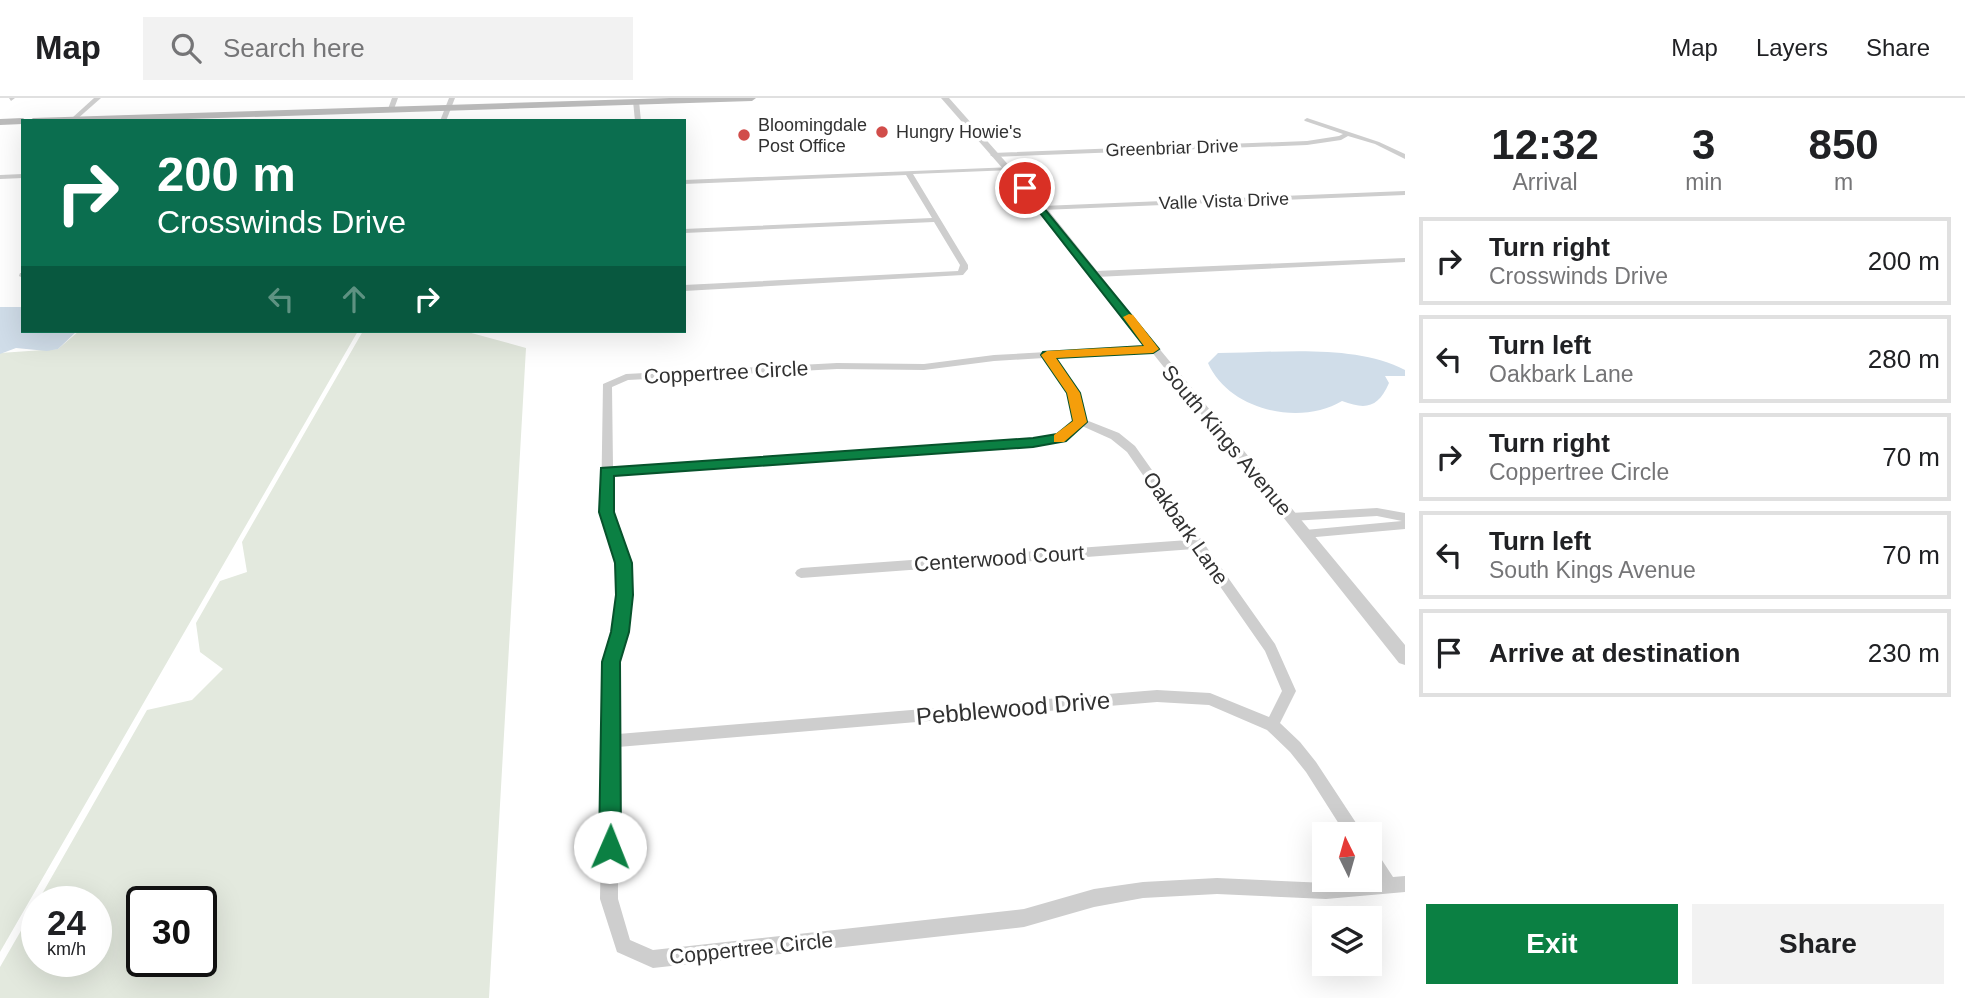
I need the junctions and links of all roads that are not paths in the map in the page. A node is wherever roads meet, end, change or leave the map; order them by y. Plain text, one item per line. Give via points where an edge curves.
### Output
1 (98, 98) edge
2 (396, 98) edge
3 (752, 98) edge
4 (945, 98) edge
5 (958, 98) edge
6 (705, 99) edge
7 (636, 101) junction
8 (451, 102) edge
9 (391, 109) junction
10 (74, 119) edge
11 (117, 119) edge
12 (444, 119) edge
13 (638, 119) edge
14 (1307, 120) dead end
15 (21, 121) edge
16 (0, 122) edge
17 (1348, 133) junction
18 (998, 155) junction
19 (1405, 156) edge
20 (1009, 169) junction
21 (909, 174) junction
22 (21, 176) edge
23 (0, 177) edge
24 (686, 182) edge
25 (1405, 194) edge
26 (1042, 208) junction
27 (937, 220) junction
28 (686, 231) edge
29 (1405, 260) edge
30 (1096, 274) junction
31 (686, 288) edge
32 (1153, 349) junction
33 (1047, 355) junction
34 (1081, 422) junction
35 (606, 471) junction
36 (1291, 517) junction
37 (1405, 517) edge
38 (1405, 525) edge
39 (1305, 534) junction
40 (1197, 544) junction
41 (801, 573) dead end
42 (1405, 657) edge
43 (1272, 725) junction
44 (612, 741) junction
45 (1347, 822) edge
46 (1382, 869) edge
47 (1397, 885) edge

1 - 10 street
2 - 9 street
3 - 6 main road
4 - 18 street, South Kings Avenue
5 - 18 street, South Kings Avenue
6 - 7 main road
7 - 8 main road via 482,106
7 - 13 street
8 - 9 main road
8 - 12 street
9 - 11 main road
14 - 17 street
15 - 16 main road
17 - 18 street, Greenbriar Drive via 1307,143
17 - 19 street
18 - 20 street, South Kings Avenue
20 - 21 street
20 - 26 street, South Kings Avenue
21 - 24 street
21 - 27 street
22 - 23 street
25 - 26 street, Valle Vista Drive
26 - 30 street, South Kings Avenue
27 - 28 street
27 - 31 street via 964,265 963,272
29 - 30 street
30 - 32 street, South Kings Avenue
32 - 33 street, Coppertree Circle
32 - 36 street, South Kings Avenue
33 - 34 street via 1073,393
33 - 35 street, Coppertree Circle via 924,367 837,366 626,377 607,386
34 - 35 street via 1061,438 1033,443
34 - 40 street, Oakbark Lane via 1115,436 1131,449
35 - 44 street, Coppertree Circle via 607,512 624,563 625,595 611,662
36 - 37 street via 1377,513
36 - 39 street, South Kings Avenue
38 - 39 street
39 - 42 street, South Kings Avenue
40 - 41 street, Centerwood Court
40 - 43 street, Oakbark Lane via 1270,648 1289,691
43 - 44 street, Pebblewood Drive via 1210,699 1157,696
43 - 45 street, Pebblewood Drive via 1311,767
44 - 47 street, Coppertree Circle via 609,899 623,946 653,959 1024,918 1143,890 1217,886 1325,891
46 - 47 street

